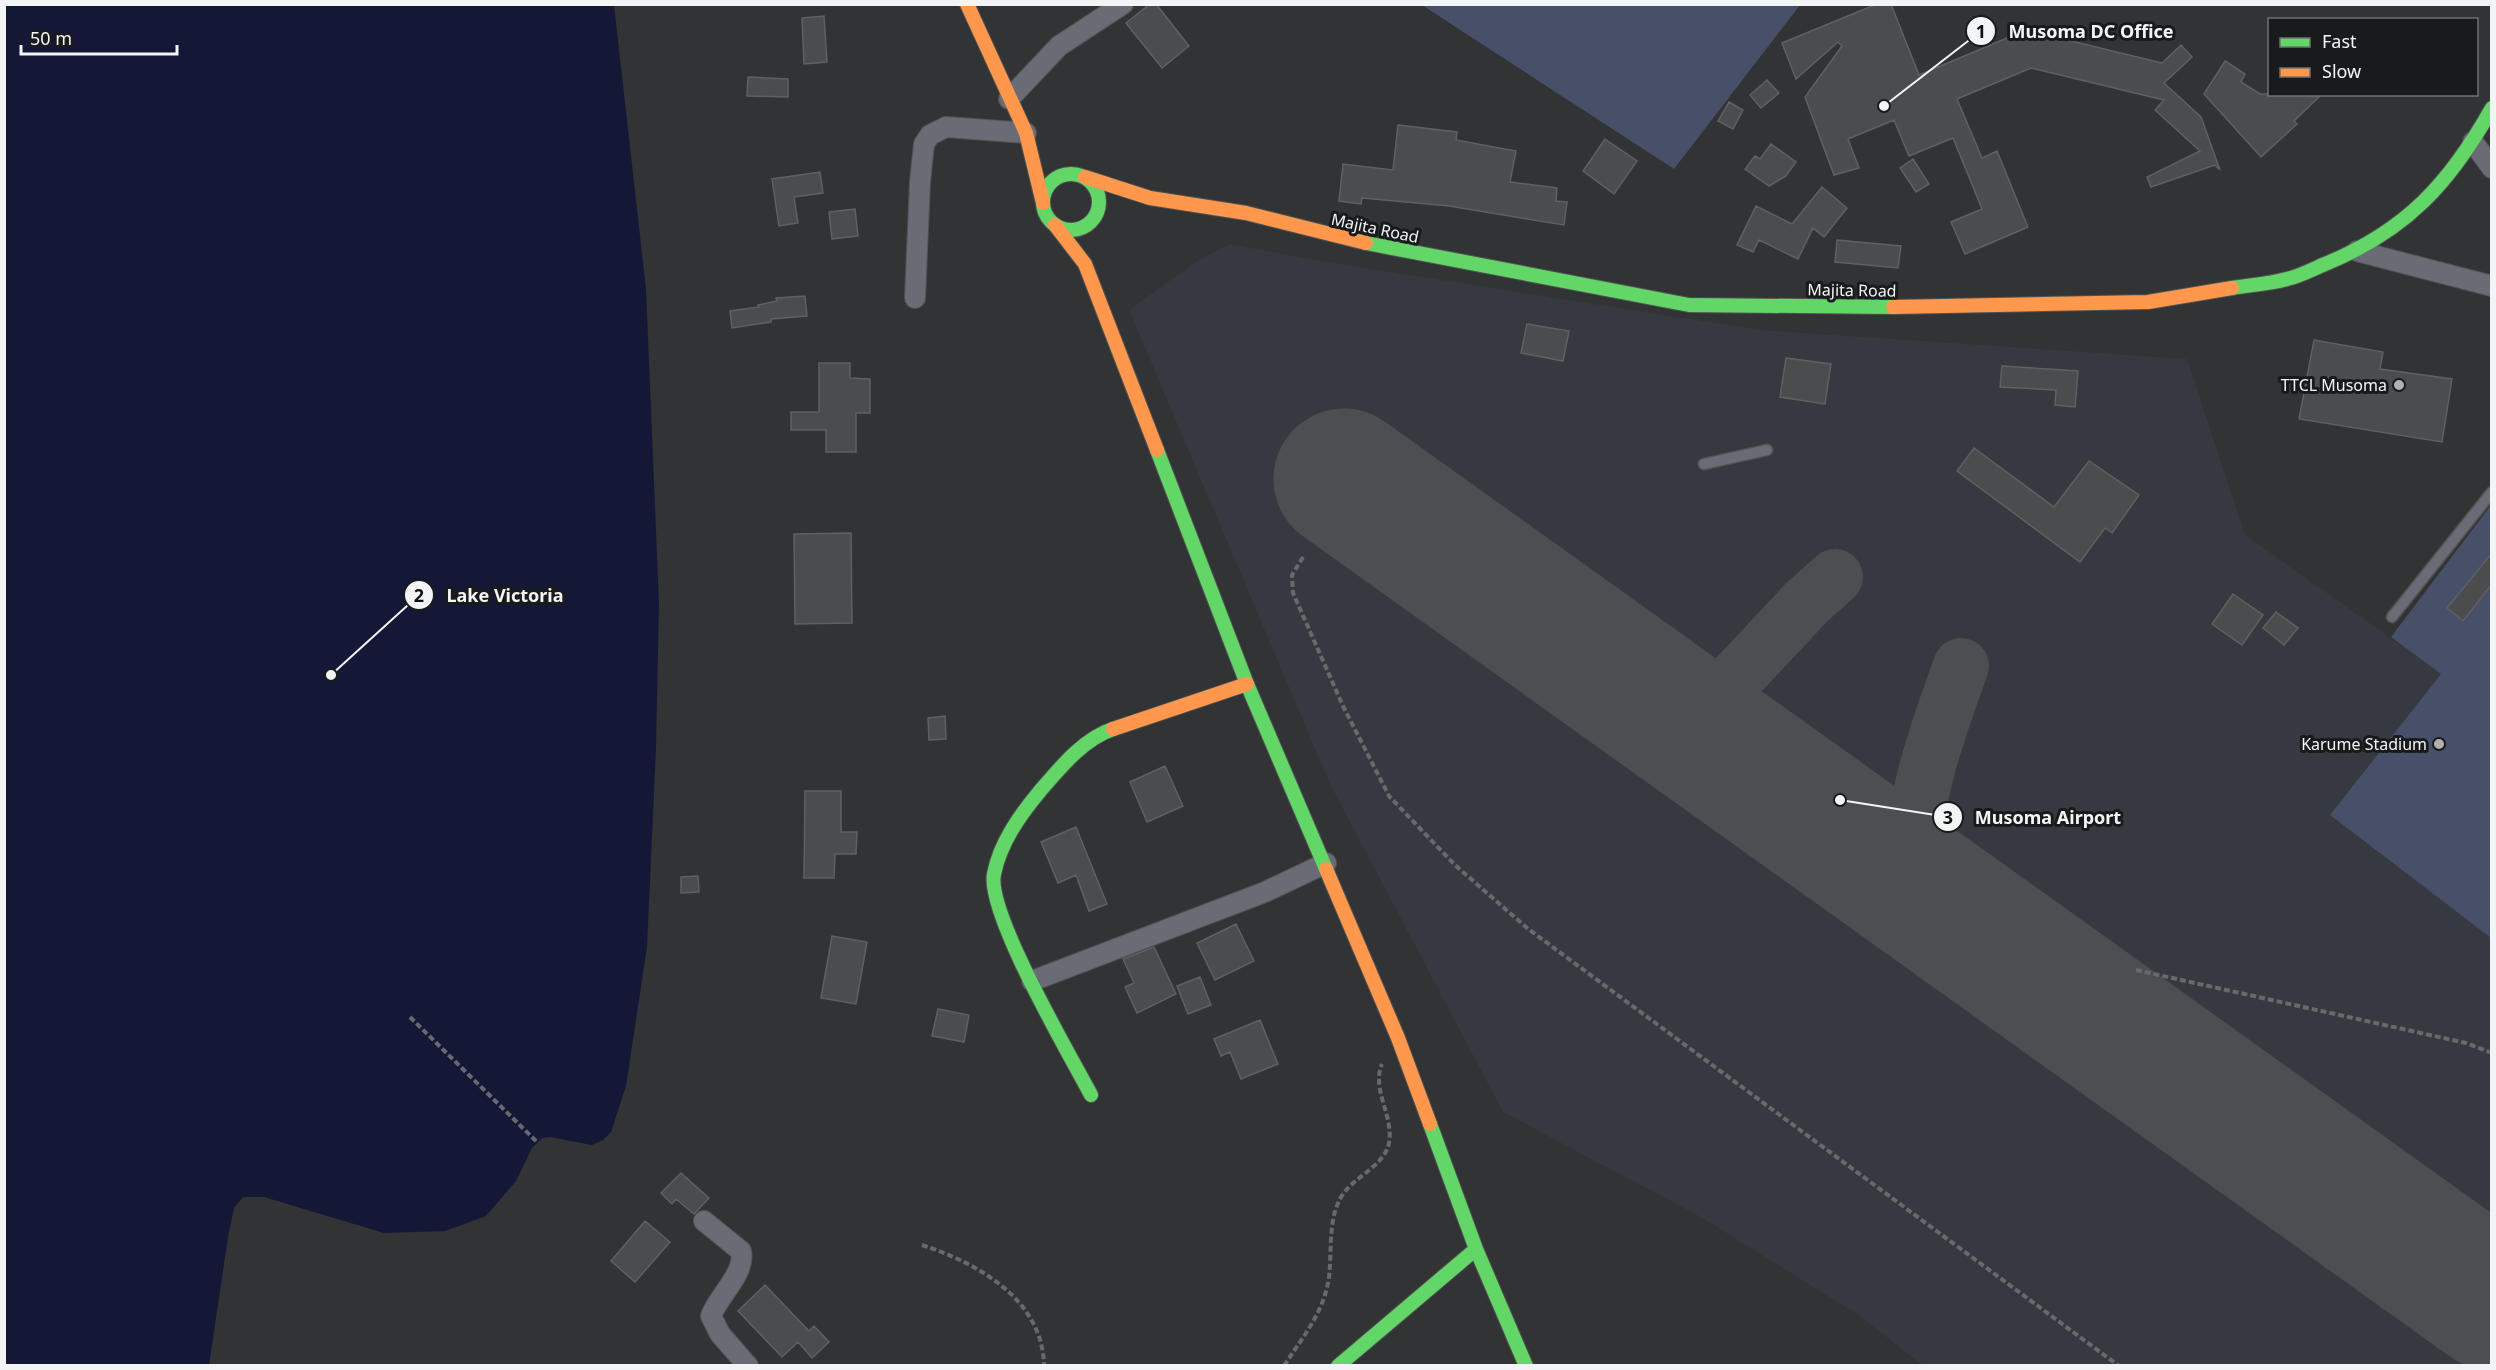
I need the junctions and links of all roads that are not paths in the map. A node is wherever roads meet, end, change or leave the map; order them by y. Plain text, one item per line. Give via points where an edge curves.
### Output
1 (967, 4) edge
2 (1123, 4) edge
3 (1009, 99) junction
4 (2492, 108) edge
5 (1026, 133) junction
6 (2473, 142) junction
7 (1048, 152) dead end
8 (1063, 163) dead end
9 (2492, 168) edge
10 (1082, 176) junction
11 (1150, 198) junction
12 (1043, 203) junction
13 (1099, 208) junction
14 (1055, 225) junction
15 (1088, 235) junction
16 (2357, 251) junction
17 (1085, 264) junction
18 (2492, 286) edge
19 (915, 298) dead end
20 (1767, 450) dead end
21 (1704, 464) dead end
22 (2492, 492) edge
23 (2392, 616) dead end
24 (1247, 684) junction
25 (1326, 863) junction
26 (1032, 981) junction
27 (1090, 1095) dead end
28 (705, 1221) dead end
29 (1476, 1249) junction
30 (748, 1365) edge
31 (1338, 1365) edge
32 (1526, 1365) edge

1 - 3 main road
2 - 3 street via 1059,46
3 - 5 main road
4 - 6 main road, Majita Road
5 - 7 main road
5 - 12 main road
5 - 19 street via 945,127 930,135 924,144 920,182
6 - 9 street
6 - 16 main road, Majita Road via 2439,188 2398,225
8 - 10 main road
10 - 11 main road
10 - 12 main road via 1065,174 1054,180 1045,190
10 - 13 main road via 1095,185
11 - 13 main road
11 - 16 main road, Majita Road via 1246,213 1345,239 1500,271 1689,304 1941,308 2148,302 2287,279
12 - 14 main road via 1046,216
13 - 15 main road
14 - 15 main road
14 - 17 main road
15 - 17 main road
16 - 18 street
17 - 24 main road
20 - 21 lane
22 - 23 lane
24 - 25 main road
24 - 26 main road via 1107,731 1068,759 1033,800 1006,838 993,876 996,903
25 - 26 street via 1265,892
25 - 29 main road via 1398,1038
26 - 27 main road
28 - 30 street via 741,1251 742,1265 715,1304 711,1317 720,1334
29 - 31 main road
29 - 32 main road

